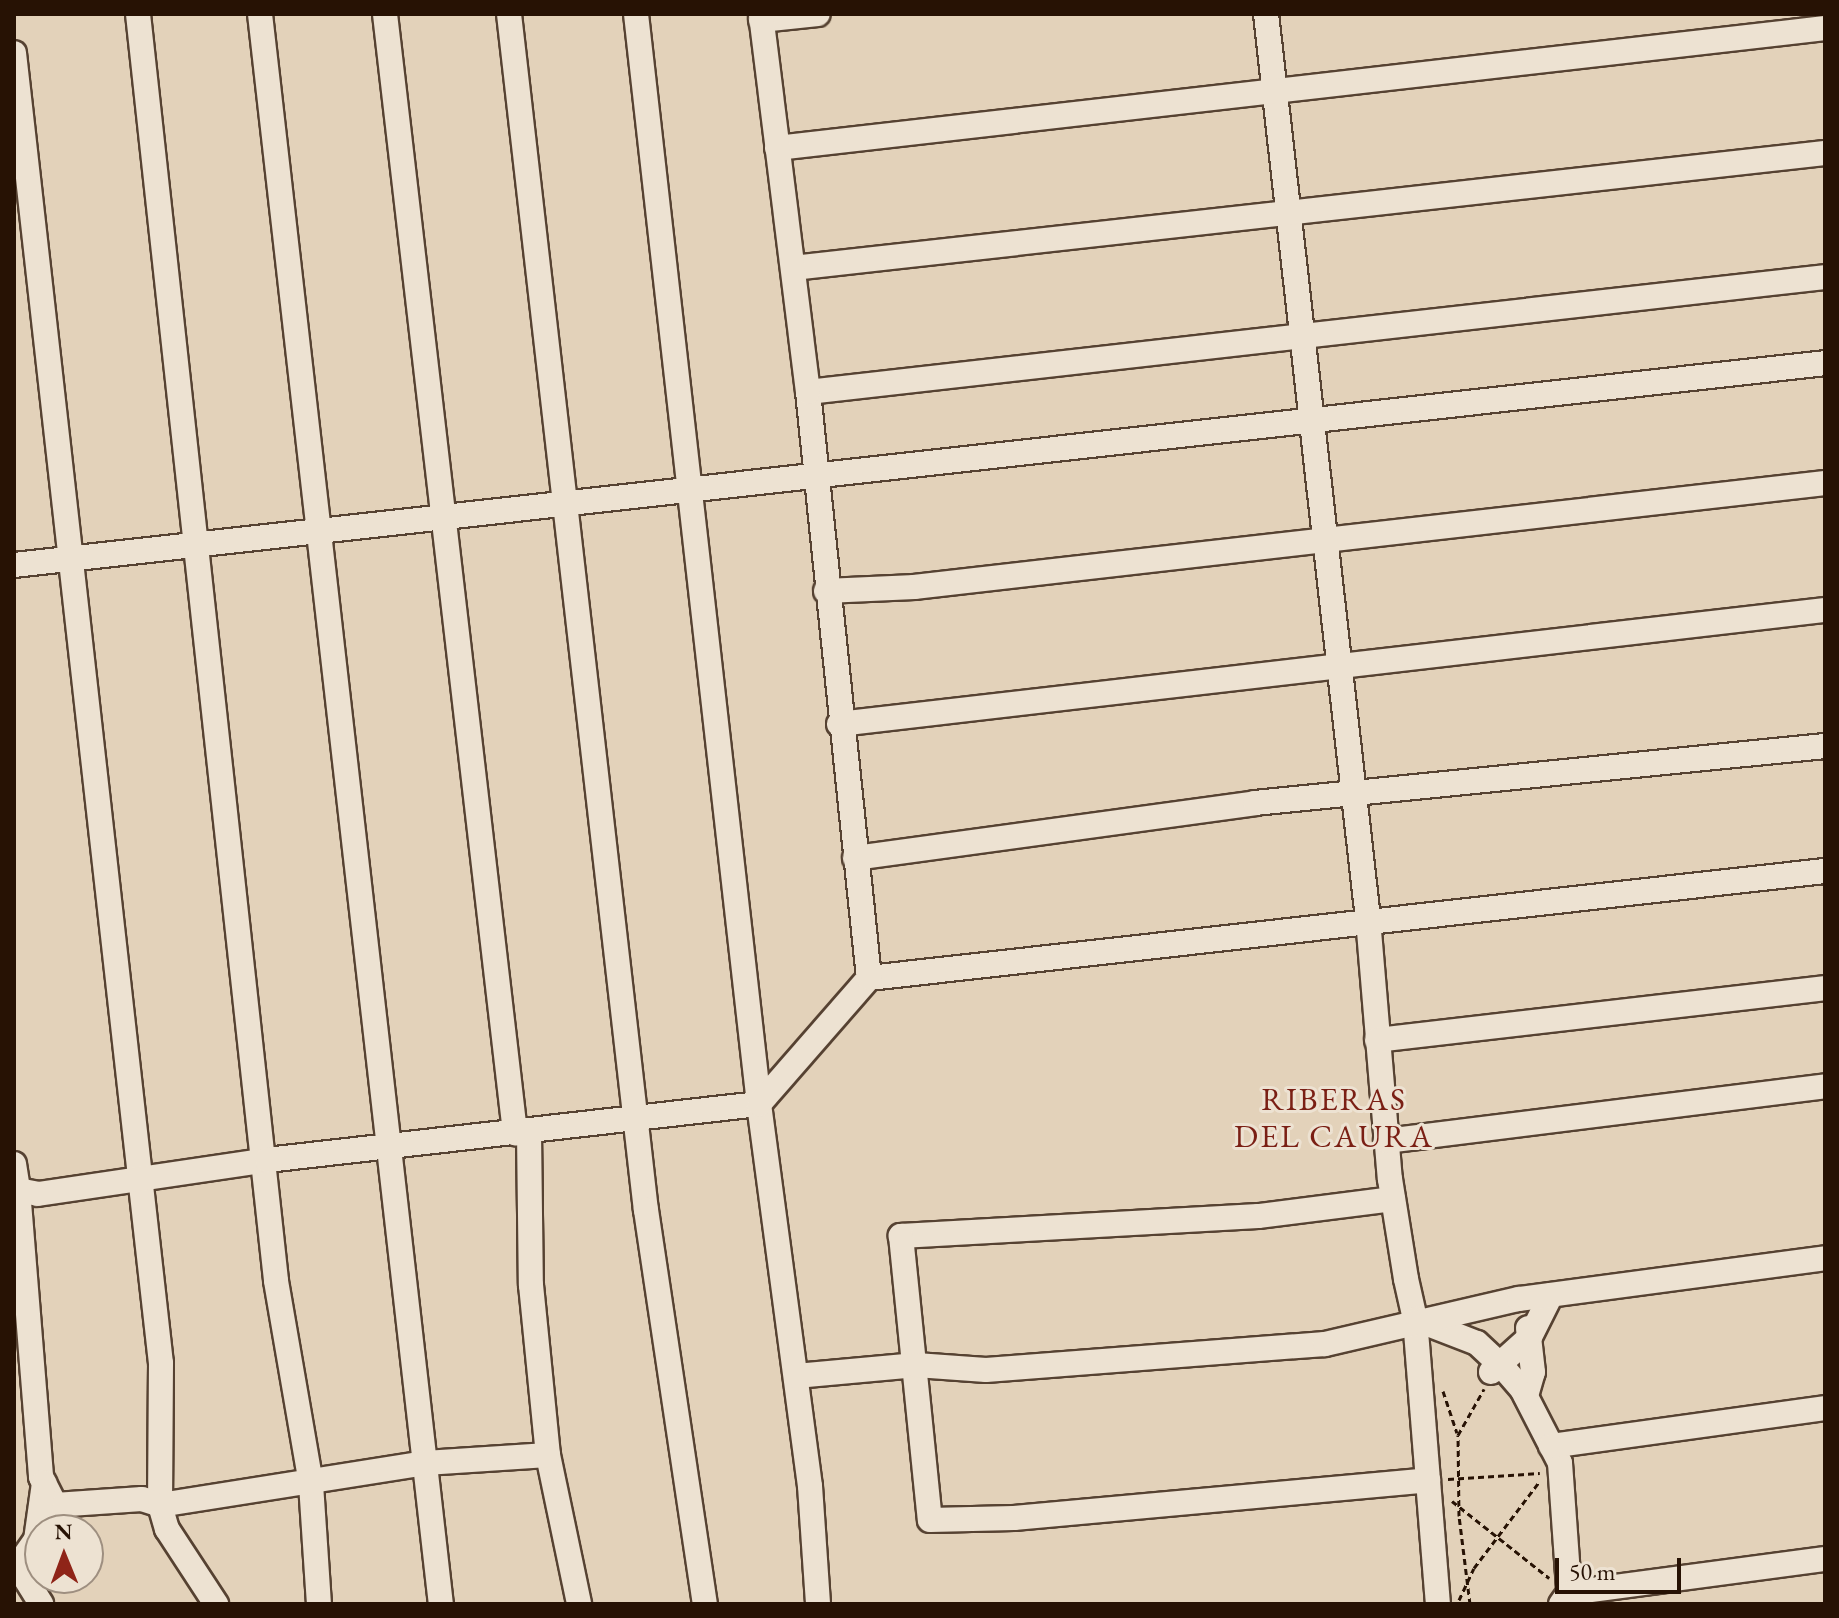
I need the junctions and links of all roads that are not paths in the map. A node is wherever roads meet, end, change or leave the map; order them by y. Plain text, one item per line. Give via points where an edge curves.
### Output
1 (138, 14) edge
2 (260, 14) edge
3 (385, 14) edge
4 (509, 14) edge
5 (636, 14) edge
6 (818, 14) edge
7 (1266, 14) edge
8 (761, 17) edge
9 (1825, 28) edge
10 (14, 53) edge
11 (1275, 88) junction
12 (777, 148) junction
13 (1825, 153) edge
14 (1289, 214) junction
15 (793, 268) junction
16 (1825, 277) edge
17 (1299, 341) junction
18 (1825, 363) edge
19 (808, 392) junction
20 (1309, 421) junction
21 (815, 475) junction
22 (1825, 483) edge
23 (693, 489) junction
24 (568, 502) junction
25 (441, 516) junction
26 (317, 530) junction
27 (1326, 539) junction
28 (197, 543) junction
29 (71, 558) junction
30 (14, 565) edge
31 (826, 591) junction
32 (1825, 610) edge
33 (1340, 664) junction
34 (839, 724) junction
35 (1825, 746) edge
36 (1355, 797) junction
37 (855, 858) junction
38 (1825, 871) edge
39 (1368, 919) junction
40 (869, 978) junction
41 (1825, 988) edge
42 (1377, 1040) junction
43 (1825, 1086) edge
44 (759, 1104) junction
45 (637, 1119) junction
46 (522, 1132) junction
47 (1386, 1141) junction
48 (391, 1147) junction
49 (267, 1160) junction
50 (14, 1164) edge
51 (139, 1180) junction
52 (18, 1190) junction
53 (1393, 1199) junction
54 (1825, 1258) edge
55 (1551, 1295) junction
56 (1519, 1299) junction
57 (1415, 1319) junction
58 (1530, 1337) junction
59 (916, 1365) junction
60 (1496, 1369) junction
61 (796, 1376) junction
62 (1526, 1396) junction
63 (1825, 1408) edge
64 (1551, 1446) junction
65 (548, 1455) junction
66 (425, 1463) junction
67 (1428, 1480) junction
68 (44, 1483) junction
69 (311, 1484) junction
70 (160, 1505) junction
71 (1825, 1559) edge
72 (17, 1570) edge
73 (1567, 1600) edge
74 (41, 1604) edge
75 (216, 1604) edge
76 (319, 1604) edge
77 (441, 1604) edge
78 (579, 1604) edge
79 (705, 1604) edge
80 (818, 1604) edge
81 (1438, 1604) edge

1 - 28 street
2 - 26 street
3 - 25 street
4 - 24 street
5 - 23 street
6 - 8 street
7 - 11 street
8 - 12 street
9 - 11 street
10 - 29 street
11 - 12 street
11 - 14 street
12 - 15 street
13 - 14 street
14 - 15 street
14 - 17 street
15 - 19 street
16 - 17 street
17 - 19 street
17 - 20 street
18 - 20 street
19 - 21 street
20 - 21 street
20 - 27 street
21 - 23 street
21 - 31 street
22 - 27 street
23 - 24 street
23 - 44 street
24 - 25 street
24 - 45 street
25 - 26 street
25 - 46 street
26 - 28 street
26 - 48 street
27 - 31 street via 914,587
27 - 33 street
28 - 29 street
28 - 49 street
29 - 30 street
29 - 51 street
31 - 34 street
32 - 33 street
33 - 34 street
33 - 36 street
34 - 37 street
35 - 36 street
36 - 37 street via 1182,812
36 - 39 street
37 - 40 street
38 - 39 street
39 - 40 street
39 - 42 street
40 - 44 street
41 - 42 street
42 - 47 street
43 - 47 street
44 - 45 street
44 - 61 street
45 - 46 street
45 - 79 street via 683,1484
46 - 48 street
46 - 65 street
47 - 53 street
48 - 49 street
48 - 66 street
49 - 51 street
49 - 69 street via 276,1281
50 - 52 street
51 - 52 street via 38,1194
51 - 70 street via 161,1363
52 - 68 street
53 - 57 street
53 - 59 street via 1258,1216 901,1236
54 - 55 street
55 - 56 street
55 - 58 street
56 - 57 street
56 - 58 street
57 - 59 street via 1325,1344 986,1370
57 - 60 street via 1477,1343
57 - 67 street
58 - 60 street
58 - 62 street via 1533,1372
59 - 61 street
59 - 67 street via 930,1520 1014,1518
60 - 62 street
61 - 80 street
62 - 64 street
63 - 64 street
64 - 73 street via 1562,1472
65 - 66 street
65 - 78 street
66 - 69 street
66 - 77 street
67 - 81 street
68 - 70 street via 55,1505 142,1499
68 - 72 street via 36,1540
69 - 70 street
69 - 76 street
70 - 75 street via 167,1529
71 - 73 street
72 - 74 street

